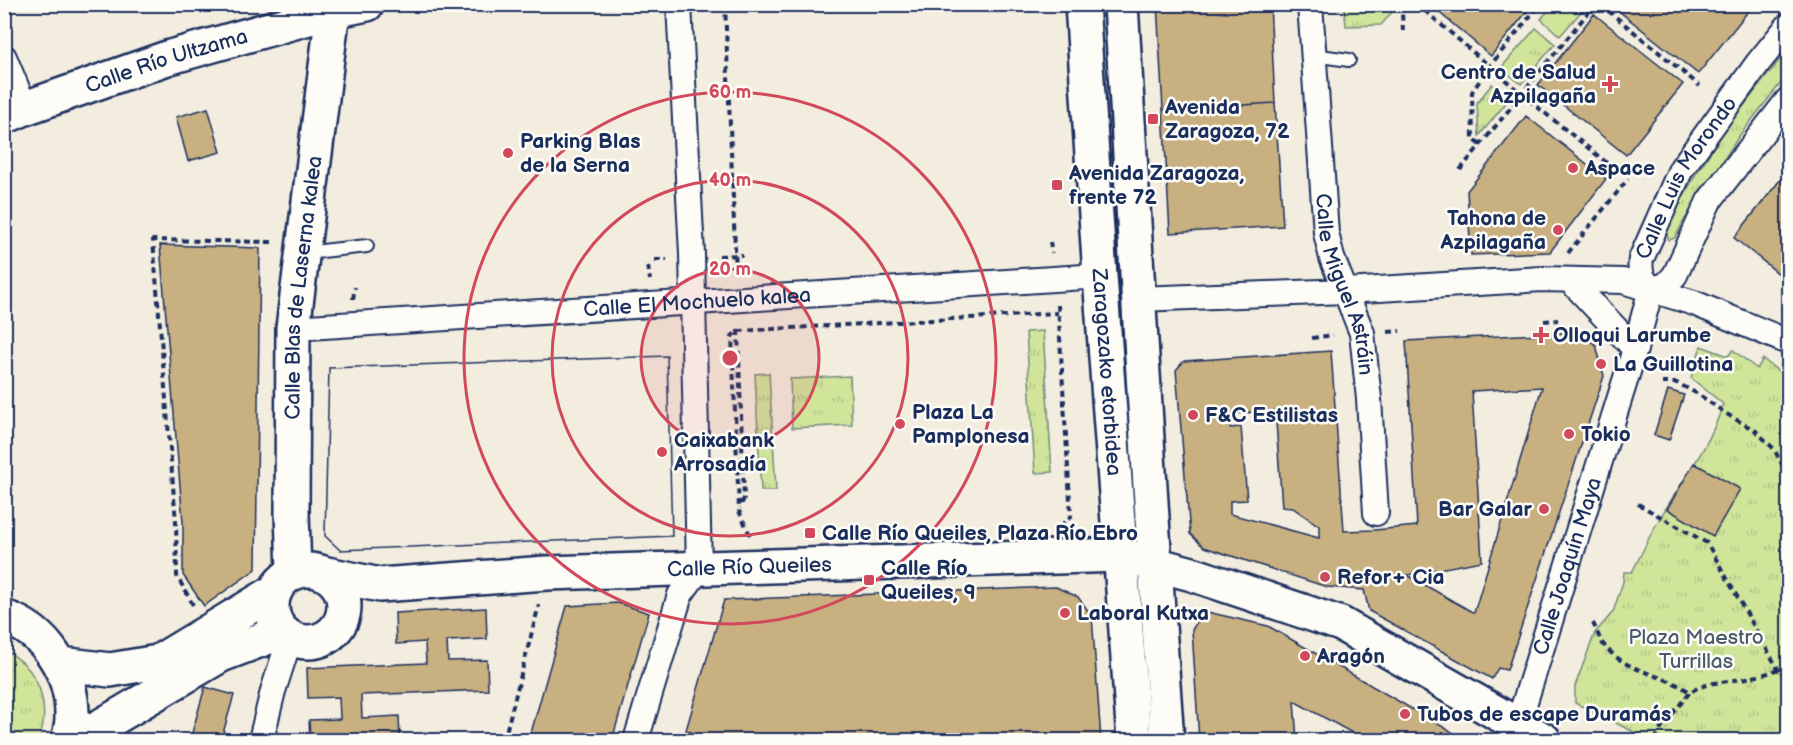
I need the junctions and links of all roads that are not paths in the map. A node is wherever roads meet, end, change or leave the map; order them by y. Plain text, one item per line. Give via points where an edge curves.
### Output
1 (367, 4) edge
2 (679, 4) edge
3 (1082, 4) edge
4 (1121, 4) edge
5 (1310, 4) edge
6 (333, 8) edge
7 (1788, 26) edge
8 (1313, 55) junction
9 (4, 57) edge
10 (1349, 60) dead end
11 (1788, 100) edge
12 (15, 112) edge
13 (367, 246) dead end
14 (287, 248) junction
15 (1567, 268) junction
16 (1100, 276) junction
17 (1651, 288) junction
18 (1346, 291) junction
19 (1139, 299) junction
20 (693, 302) junction
21 (293, 328) junction
22 (1788, 342) edge
23 (1635, 349) junction
24 (1376, 513) dead end
25 (1121, 555) junction
26 (1153, 563) junction
27 (699, 569) junction
28 (327, 574) junction
29 (284, 582) junction
30 (380, 585) junction
31 (344, 613) junction
32 (4, 617) edge
33 (286, 635) junction
34 (61, 664) junction
35 (1525, 736) edge
36 (68, 741) edge
37 (77, 741) edge
38 (261, 741) edge
39 (636, 741) edge
40 (1134, 741) edge
41 (1167, 741) edge

1 - 6 main road, Calle Río Ultzama
2 - 20 street
3 - 16 main road, Zaragozako etorbidea
4 - 19 main road, Zaragozako etorbidea
5 - 8 street, Calle Miguel Astráin
6 - 12 main road, Calle Río Ultzama via 167,58
6 - 14 main road, Calle Blas de Laserna kalea
7 - 17 street, Calle Luis Morondo via 1681,169 1641,259 1639,270
8 - 10 lane
8 - 18 street, Calle Miguel Astráin via 1326,233
9 - 12 street
11 - 17 street, Calle Luis Morondo via 1709,201 1675,275 1666,285
13 - 14 lane
14 - 21 main road, Calle Blas de Laserna kalea
15 - 17 street
15 - 18 street via 1543,279
15 - 23 street
16 - 20 street, Calle El Mochuelo kalea
16 - 25 main road, Zaragozako etorbidea
17 - 22 street
17 - 23 street, Calle Joaquín Maya
18 - 19 street
18 - 24 street, Calle Miguel Astráin via 1362,333
19 - 26 main road, Zaragozako etorbidea
20 - 21 street, Calle El Mochuelo kalea
20 - 27 street
21 - 29 main road, Calle Blas de Laserna kalea via 292,513
23 - 35 street, Calle Joaquín Maya
25 - 26 main road, Calle Río Queiles
25 - 27 main road, Calle Río Queiles
25 - 40 main road, Zaragozako etorbidea
26 - 35 main road, Calle Río Queiles via 1341,624
26 - 41 main road, Zaragozako etorbidea
27 - 30 main road, Calle Río Queiles via 547,573
27 - 39 street via 680,595
28 - 29 main road via 305,569
28 - 30 main road, Calle Río Queiles
28 - 31 main road via 344,598
29 - 33 main road via 271,602 276,623
29 - 34 main road via 158,662 110,670
30 - 31 main road
31 - 33 main road via 333,632 323,638 301,642
32 - 34 main road via 42,639
33 - 37 main road via 221,655
33 - 38 street
34 - 36 main road via 70,691 72,719

